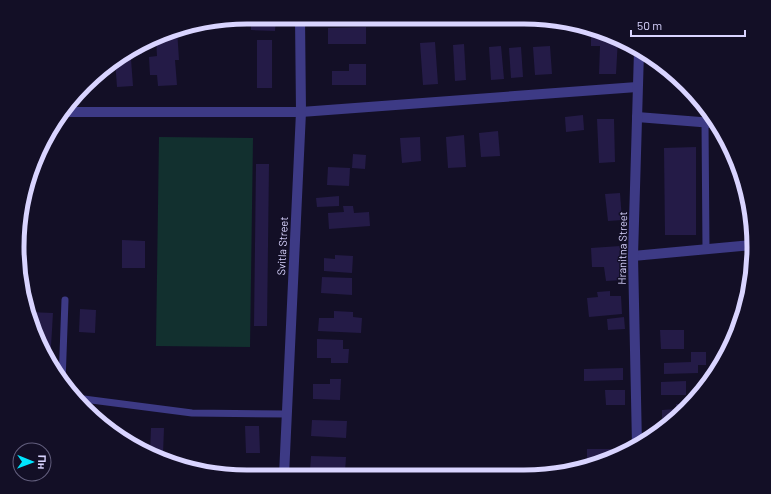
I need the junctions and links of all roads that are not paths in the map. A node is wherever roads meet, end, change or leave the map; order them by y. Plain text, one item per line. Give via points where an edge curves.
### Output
1 (300, 24) edge
2 (639, 56) edge
3 (638, 87) junction
4 (69, 112) edge
5 (301, 112) junction
6 (638, 117) junction
7 (709, 123) edge
8 (747, 245) edge
9 (706, 249) junction
10 (633, 256) junction
11 (65, 300) dead end
12 (62, 372) edge
13 (84, 399) edge
14 (287, 414) junction
15 (637, 439) edge
16 (284, 470) edge

1 - 5 street, Svitla Street
2 - 3 street, Hranitna Street
3 - 5 street
3 - 6 street, Hranitna Street
4 - 5 street
5 - 14 street, Svitla Street
6 - 7 street
6 - 10 street, Hranitna Street
7 - 9 lane
8 - 9 street
9 - 10 street
10 - 15 street, Hranitna Street
11 - 12 lane
13 - 14 lane via 192,413
14 - 16 street, Svitla Street

